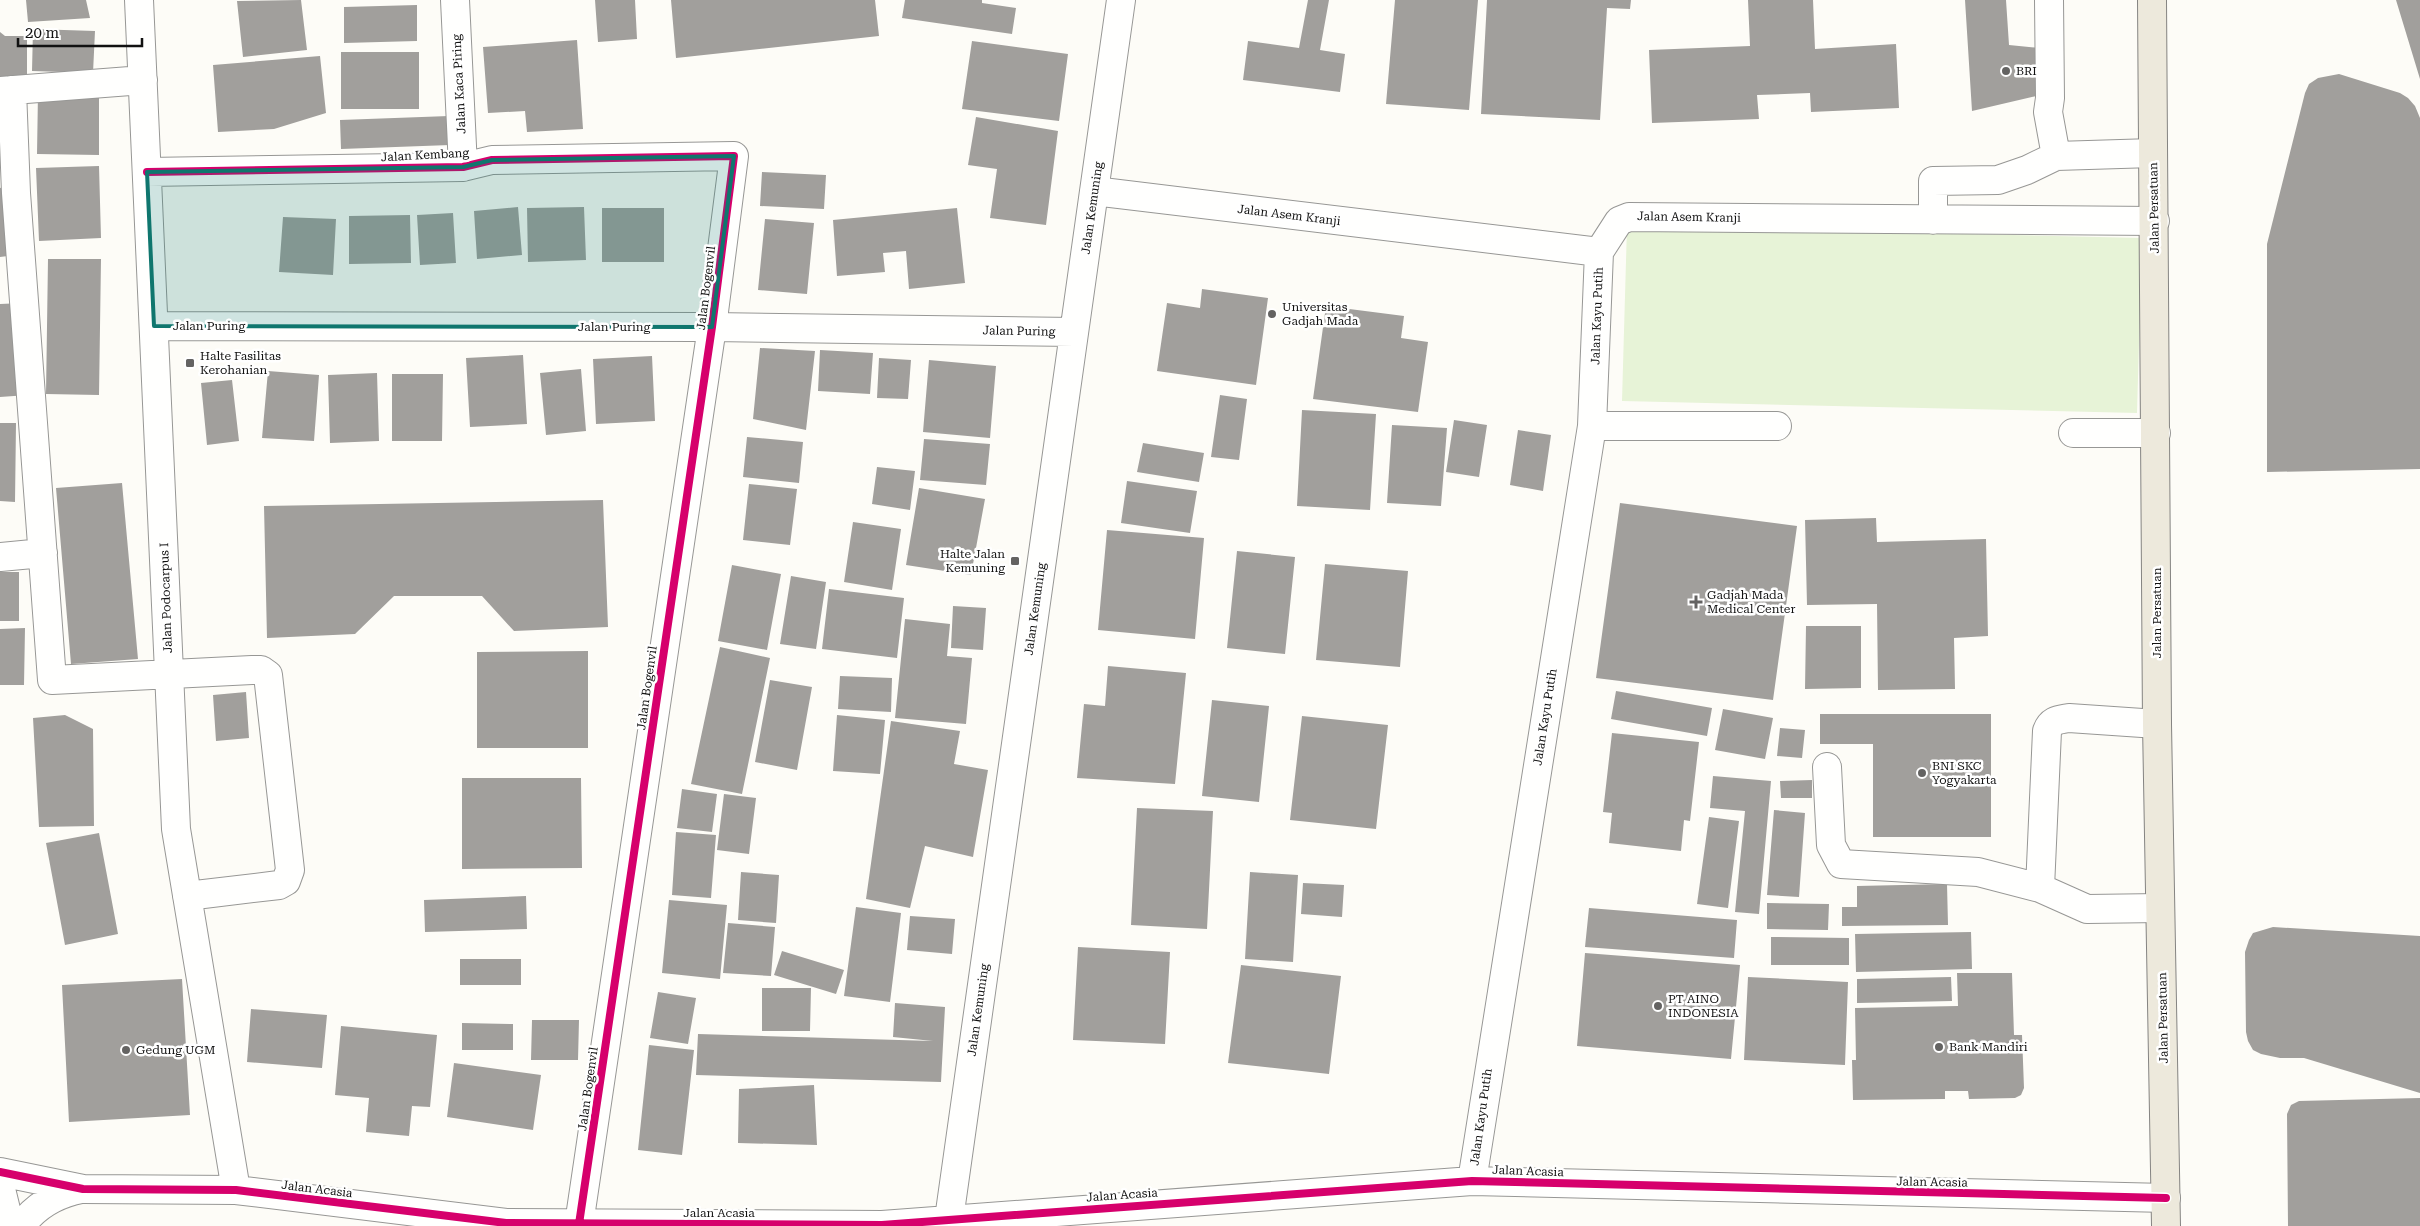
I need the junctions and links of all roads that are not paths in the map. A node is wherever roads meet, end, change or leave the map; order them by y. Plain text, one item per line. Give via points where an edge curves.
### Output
1 (139, 0) edge
2 (455, 0) edge
3 (1121, 0) edge
4 (2049, 0) edge
5 (2152, 0) edge
6 (143, 80) junction
7 (6, 90) edge
8 (2153, 153) junction
9 (734, 156) joint
10 (2056, 156) junction
11 (463, 167) junction
12 (147, 172) junction
13 (1094, 191) junction
14 (1933, 220) junction
15 (2155, 220) junction
16 (1599, 252) junction
17 (154, 326) junction
18 (712, 327) junction
19 (1074, 332) junction
20 (1592, 426) junction
21 (1777, 426) dead end
22 (2156, 432) junction
23 (2073, 433) dead end
24 (43, 553) junction
25 (0, 558) edge
26 (169, 674) junction
27 (2157, 724) junction
28 (1827, 767) dead end
29 (2040, 888) junction
30 (187, 896) junction
31 (2160, 908) junction
32 (0, 1172) edge
33 (1472, 1180) junction
34 (0, 1186) edge
35 (83, 1189) junction
36 (236, 1190) junction
37 (2166, 1198) junction
38 (948, 1222) edge
39 (579, 1224) junction
40 (506, 1225) edge
41 (10, 1226) edge
42 (21, 1226) edge
43 (2166, 1226) edge

1 - 6 street, Jalan Podocarpus I
2 - 11 street, Jalan Kaca Piring
3 - 13 street, Jalan Kemuning
4 - 10 street via 2048,112
5 - 8 main road, Jalan Persatuan
6 - 7 street
6 - 12 street, Jalan Podocarpus I
7 - 24 street
8 - 10 street
8 - 15 main road, Jalan Persatuan
9 - 11 street, Jalan Kembang via 492,160
9 - 18 street, Jalan Bogenvil
10 - 14 street via 1998,180 1932,181
11 - 12 street, Jalan Kembang
12 - 17 street, Jalan Podocarpus I
13 - 16 street, Jalan Asem Kranji
13 - 19 street, Jalan Kemuning
14 - 15 street, Jalan Asem Kranji
14 - 16 street, Jalan Asem Kranji via 1630,217 1619,221
15 - 22 main road, Jalan Persatuan
16 - 20 street, Jalan Kayu Putih
17 - 18 street, Jalan Puring
17 - 26 street, Jalan Podocarpus I
18 - 19 street, Jalan Puring
18 - 39 street, Jalan Bogenvil
19 - 38 street, Jalan Kemuning
20 - 21 street
20 - 33 street, Jalan Kayu Putih
22 - 23 street
22 - 27 main road, Jalan Persatuan
24 - 25 street
24 - 26 street via 52,680
26 - 30 street, Jalan Podocarpus I via 176,828
26 - 30 street via 261,670 268,675 290,870 286,881 279,885
27 - 29 street via 2069,718 2050,724 2047,731
27 - 31 main road, Jalan Persatuan
28 - 29 street via 1830,846 1841,864 1978,872
29 - 31 street via 2087,909
30 - 36 street, Jalan Podocarpus I
31 - 37 main road, Jalan Persatuan
32 - 35 street
33 - 37 street, Jalan Acasia
33 - 38 street, Jalan Acasia
34 - 41 street
35 - 36 street, Jalan Acasia
35 - 42 street via 54,1198 31,1213
36 - 40 street, Jalan Acasia
37 - 43 main road, Jalan Persatuan
38 - 39 street, Jalan Acasia via 882,1225
39 - 40 street, Jalan Acasia

